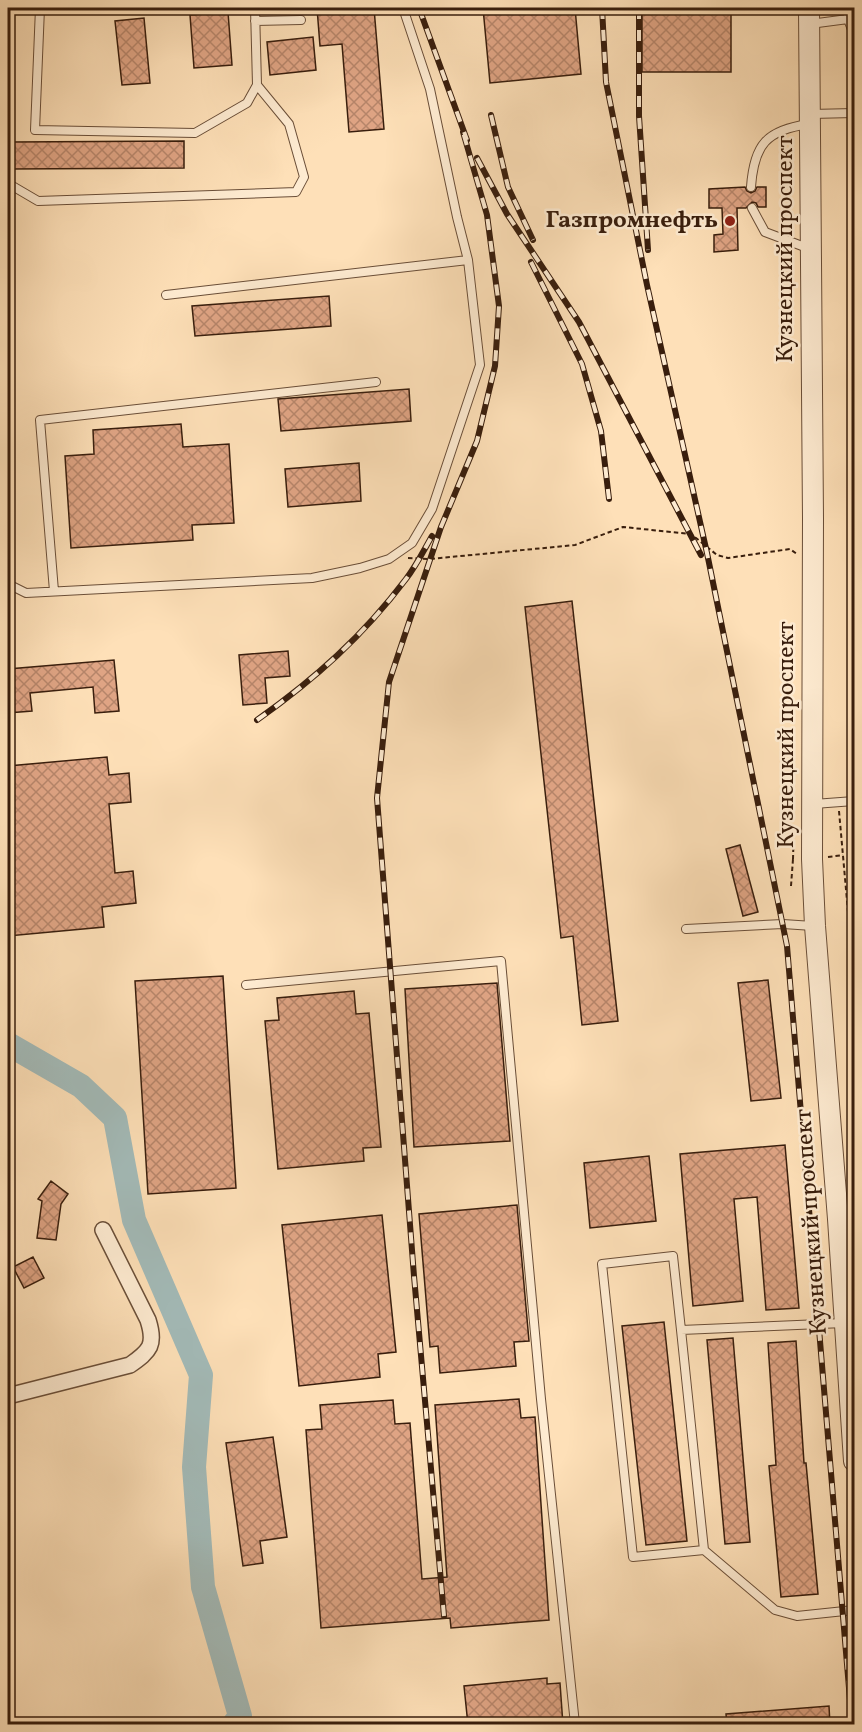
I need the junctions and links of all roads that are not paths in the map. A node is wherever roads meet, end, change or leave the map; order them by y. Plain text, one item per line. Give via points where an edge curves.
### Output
1 (40, 8) edge
2 (255, 8) edge
3 (404, 8) edge
4 (848, 8) edge
5 (809, 16) edge
6 (848, 19) junction
7 (301, 20) dead end
8 (255, 21) junction
9 (855, 35) edge
10 (257, 85) junction
11 (855, 113) edge
12 (810, 119) junction
13 (9, 184) dead end
14 (751, 187) dead end
15 (752, 207) dead end
16 (811, 249) junction
17 (468, 260) junction
18 (166, 295) dead end
19 (376, 382) dead end
20 (8, 584) edge
21 (54, 591) junction
22 (855, 801) edge
23 (812, 804) junction
24 (815, 926) junction
25 (686, 929) dead end
26 (246, 985) dead end
27 (846, 1219) edge
28 (103, 1230) dead end
29 (845, 1323) junction
30 (681, 1330) junction
31 (8, 1396) edge
32 (855, 1461) edge
33 (704, 1550) junction
34 (855, 1610) edge
35 (574, 1725) edge

1 - 10 lane via 35,130 195,133 248,103
2 - 8 lane
3 - 17 lane via 430,89
4 - 6 lane
5 - 6 lane
5 - 12 street, Кузнецкий проспект
6 - 9 lane
7 - 8 lane
8 - 10 lane
10 - 13 lane via 289,124 304,177 296,192 38,201
11 - 12 lane
12 - 14 lane via 775,132 760,147
12 - 16 street, Кузнецкий проспект
15 - 16 lane via 765,232
16 - 23 street, Кузнецкий проспект
17 - 18 lane
17 - 21 lane via 480,365 432,509 412,543 389,559 312,578
19 - 21 lane via 40,420
20 - 21 lane via 27,593
22 - 23 lane
23 - 24 street, Кузнецкий проспект via 802,859
24 - 25 lane
24 - 27 street, Кузнецкий проспект
26 - 35 lane via 501,961
27 - 29 street, Кузнецкий проспект
28 - 31 street via 152,1331 147,1353 130,1365
29 - 30 lane
29 - 32 street, Кузнецкий проспект
30 - 33 lane
30 - 33 lane via 673,1256 602,1264 633,1557
33 - 34 lane via 775,1610 797,1616

